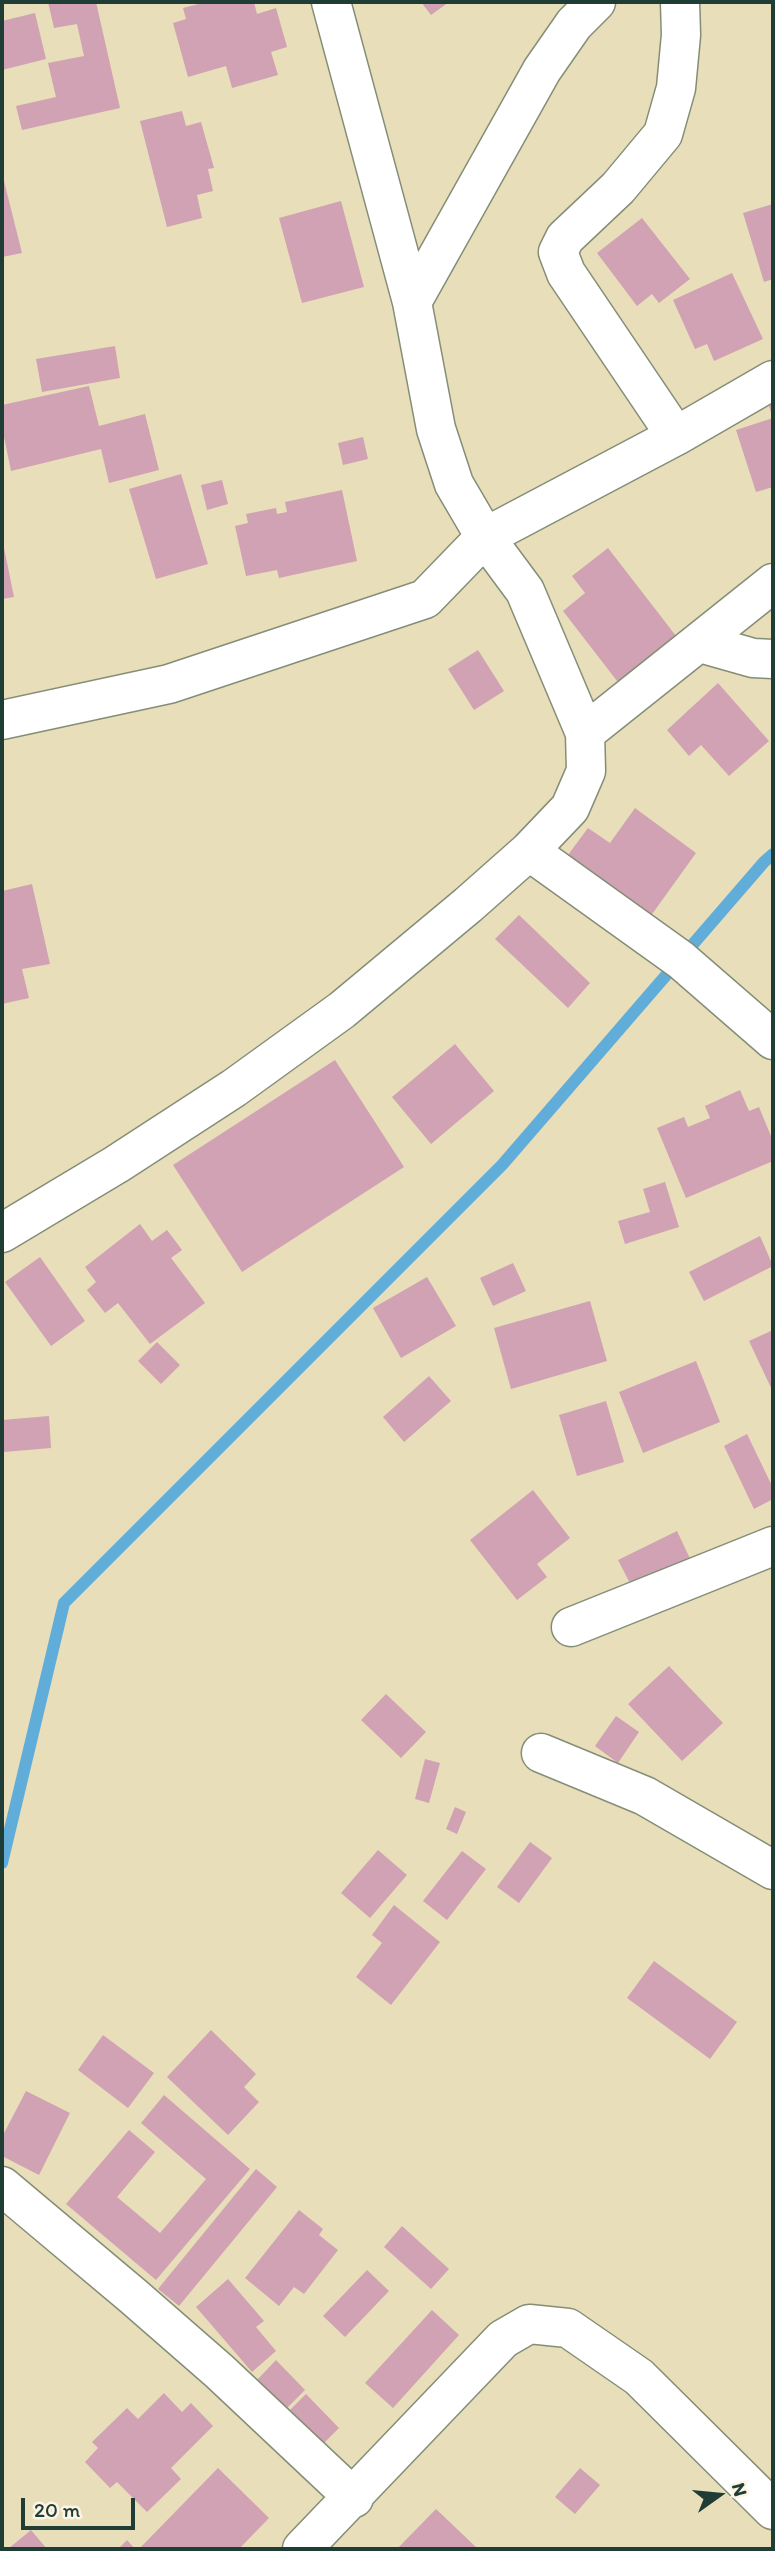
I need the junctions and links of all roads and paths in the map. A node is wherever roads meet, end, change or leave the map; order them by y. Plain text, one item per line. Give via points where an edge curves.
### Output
1 (331, 2) edge
2 (596, 2) edge
3 (680, 2) edge
4 (412, 302) junction
5 (773, 380) edge
6 (676, 436) junction
7 (485, 537) junction
8 (773, 583) edge
9 (700, 643) junction
10 (773, 659) edge
11 (2, 720) edge
12 (585, 733) junction
13 (529, 851) junction
14 (773, 1040) edge
15 (2, 1233) edge
16 (773, 1546) edge
17 (571, 1627) dead end
18 (541, 1753) dead end
19 (773, 1870) edge
20 (2, 2186) edge
21 (354, 2498) junction
22 (773, 2510) edge
23 (302, 2549) edge

1 - 4 street
2 - 4 street via 574,24 542,70
3 - 6 street via 676,88 663,134 618,188 565,238 558,252 566,273
4 - 7 street via 436,429 454,484
5 - 6 street
6 - 7 street
7 - 11 street via 425,598 169,684
7 - 12 street via 525,591
8 - 9 street
9 - 10 street
9 - 12 street
12 - 13 street via 586,771 570,808
13 - 14 street via 681,960
13 - 15 street via 331,1018 222,1096
16 - 17 street
18 - 19 street via 645,1796
20 - 21 street via 219,2371
21 - 22 street via 503,2339 529,2324 568,2328 639,2377
21 - 23 street

